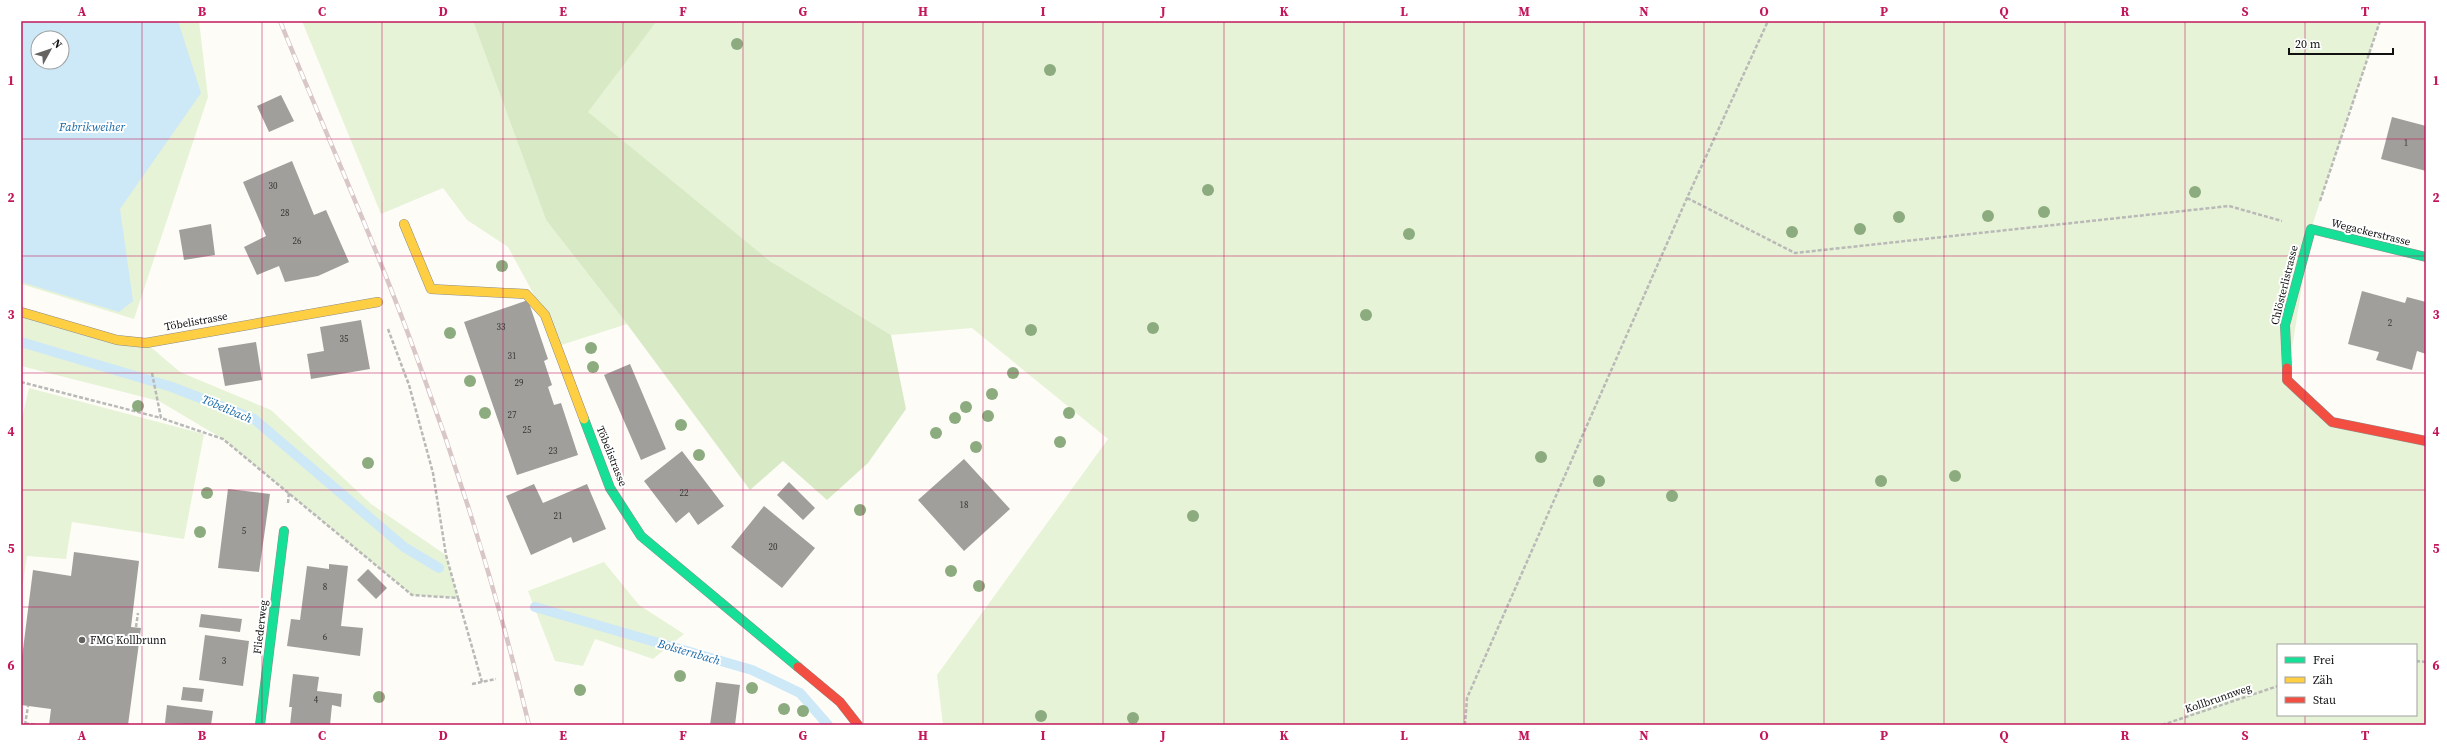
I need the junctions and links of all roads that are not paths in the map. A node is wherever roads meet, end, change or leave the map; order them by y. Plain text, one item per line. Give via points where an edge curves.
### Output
1 (404, 224) dead end
2 (2311, 230) joint
3 (2426, 257) edge
4 (378, 302) road end
5 (21, 312) edge
6 (2426, 441) edge
7 (284, 531) dead end
8 (260, 725) edge
9 (858, 725) edge

1 - 9 street, Töbelistrasse via 431,289 526,294 541,309 610,488 641,536 840,702
2 - 3 street, Wegackerstrasse
2 - 6 street, Chlösterlistrasse via 2285,325 2286,380 2332,422
4 - 5 street, Töbelistrasse via 146,343 117,340
7 - 8 street, Fliederweg

